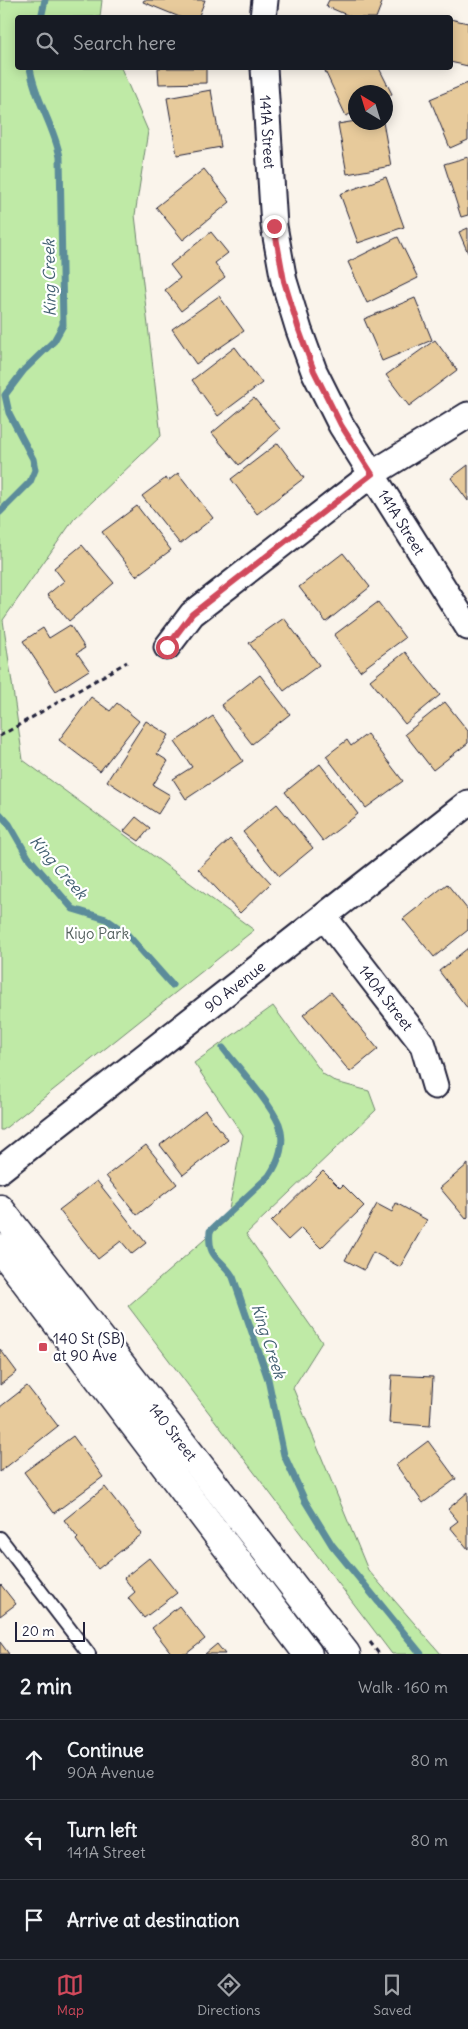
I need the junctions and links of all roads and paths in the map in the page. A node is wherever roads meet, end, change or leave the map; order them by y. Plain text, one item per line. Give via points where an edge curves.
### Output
1 (264, 0) edge
2 (263, 15) edge
3 (264, 70) edge
4 (468, 415) edge
5 (372, 474) junction
6 (468, 627) edge
7 (167, 647) dead end
8 (127, 662) dead end
9 (0, 736) edge
10 (468, 803) edge
11 (324, 917) junction
12 (435, 1086) dead end
13 (0, 1170) edge
14 (0, 1209) edge
15 (0, 1248) edge
16 (0, 1538) edge
17 (89, 1654) edge
18 (308, 1654) edge
19 (346, 1654) edge

1 - 2 street
3 - 5 street, 141A Street via 274,226 284,281 314,371 341,425
4 - 5 street
5 - 6 street, 141A Street
5 - 7 street via 192,614
8 - 9 path
10 - 11 street, 90 Avenue
11 - 12 street, 140A Street via 423,1045
11 - 13 street, 90 Avenue
14 - 19 main road, 140 Street
15 - 18 main road, 140 Street
16 - 17 lane

